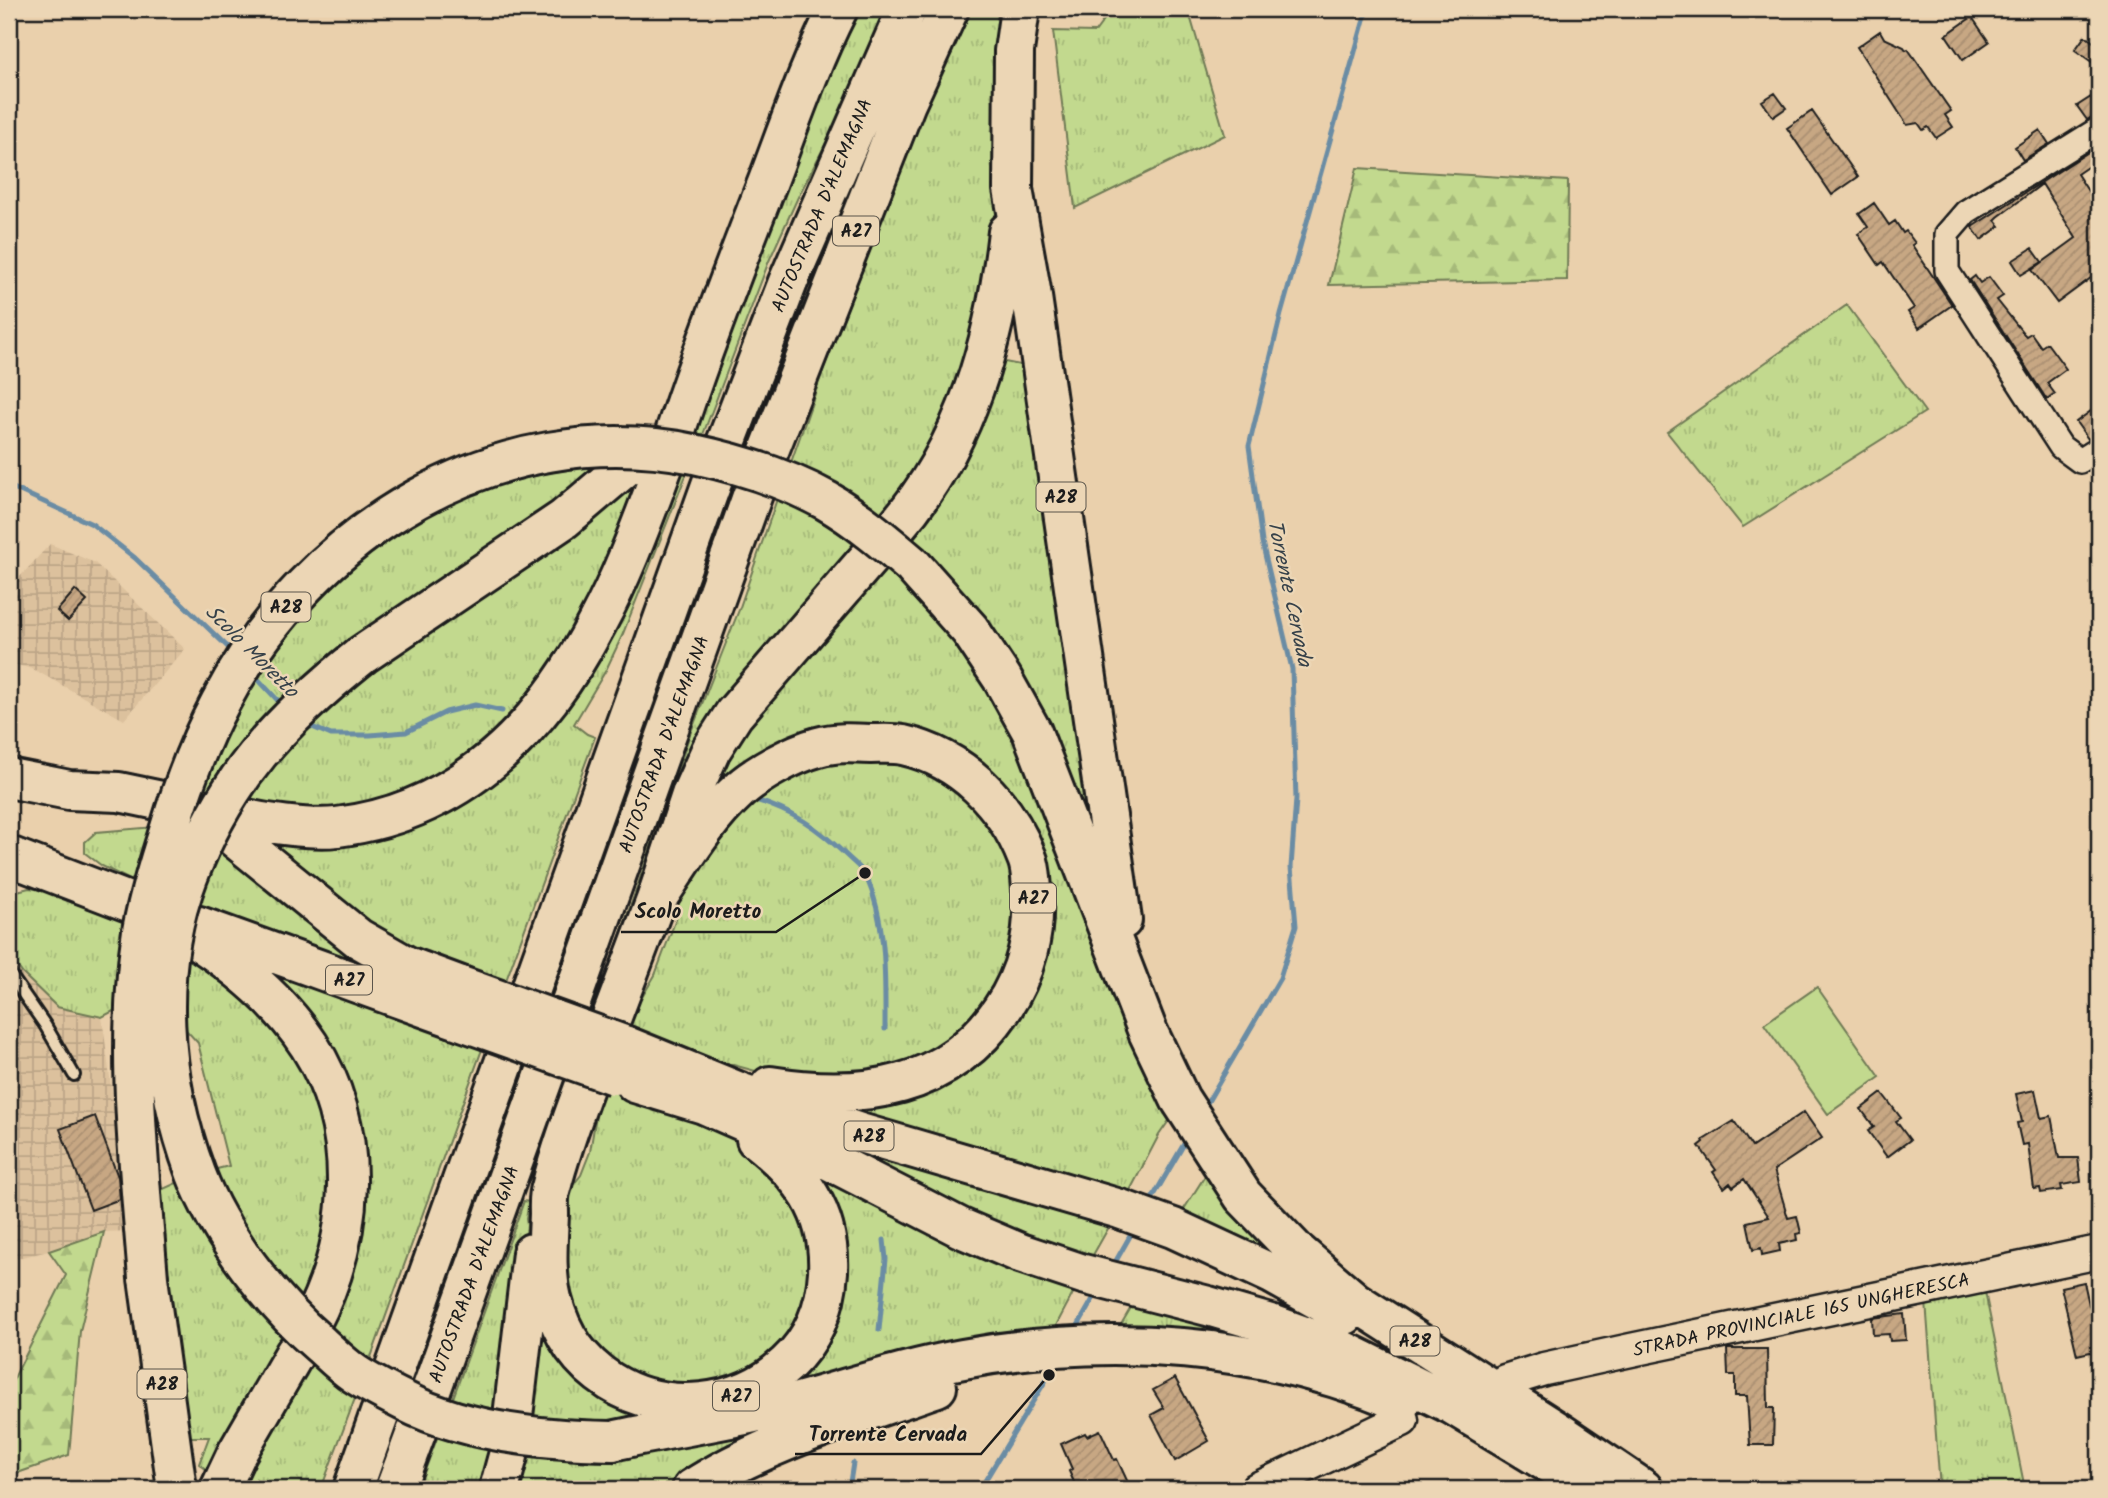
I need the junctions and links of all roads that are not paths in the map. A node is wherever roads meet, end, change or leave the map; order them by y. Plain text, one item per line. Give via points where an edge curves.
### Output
1 (838, 9) edge
2 (907, 9) edge
3 (949, 9) edge
4 (1020, 9) edge
5 (2099, 129) edge
6 (1013, 189) junction
7 (2099, 449) edge
8 (654, 450) junction
9 (9, 778) edge
10 (201, 812) junction
11 (20, 865) edge
12 (656, 900) junction
13 (134, 904) dead end
14 (9, 973) edge
15 (1130, 985) junction
16 (531, 989) dead end
17 (456, 1002) junction
18 (571, 1002) dead end
19 (507, 1055) dead end
20 (614, 1061) junction
21 (546, 1071) dead end
22 (74, 1076) dead end
23 (550, 1191) junction
24 (2099, 1252) edge
25 (1035, 1354) junction
26 (1505, 1381) dead end
27 (1402, 1420) dead end
28 (507, 1457) edge
29 (177, 1489) edge
30 (220, 1489) edge
31 (354, 1489) edge
32 (395, 1489) edge
33 (692, 1489) edge
34 (1257, 1489) edge
35 (1571, 1489) edge
36 (1591, 1489) edge
37 (1640, 1489) edge

1 - 8 highway via 695,371
2 - 16 highway, AUTOSTRADA D'ALEMAGNA / A27 via 788,282 720,459
3 - 18 highway, AUTOSTRADA D'ALEMAGNA / A27 via 906,103 761,470
4 - 6 highway, A28 via 1014,51
5 - 7 street via 1966,212 1947,234 1947,271 2061,447 2080,461
6 - 12 highway, A27 via 1002,286 965,415 931,475 884,540 734,714 711,750
6 - 15 highway, A28
8 - 10 highway via 623,570 598,623 542,710 506,750 470,778 422,804 377,820 335,827 261,823
8 - 25 highway, bridge via 564,519 362,654 313,694 267,741 225,800 187,879 170,939 165,991 165,1033 174,1096 197,1176 230,1240 271,1294 297,1324 354,1374 407,1403 508,1434 612,1441 782,1406 962,1359
9 - 10 highway via 69,790 120,792
10 - 17 highway via 358,938
11 - 13 highway
12 - 20 highway, A27
12 - 20 highway, A27 via 716,813 742,788 773,767 817,747 849,743 902,745 944,759 981,786 1009,822 1028,860 1034,906 1030,945 1017,986 998,1018 976,1042 937,1069 902,1083 830,1092 792,1090
14 - 22 lane
15 - 29 highway, A28, bridge via 1032,732 1002,678 970,629 912,565 870,530 827,501 780,478 660,448 604,445 546,452 486,468 429,491 374,524 323,567 253,650 221,701 185,779 155,877 142,930 135,1029 137,1139 148,1278
15 - 37 highway, A28 via 1180,1099 1243,1196 1296,1251 1354,1301
17 - 20 highway, bridge
17 - 30 highway, A27 via 189,928 248,976 309,1045 327,1080 348,1167 347,1209 334,1266 303,1339
19 - 31 highway
20 - 23 highway, A27
20 - 23 highway, A27 via 746,1132 780,1158 806,1188 823,1224 828,1253 827,1283 817,1321 796,1354 775,1374 732,1398 694,1404 655,1401 619,1386 588,1363 565,1332 551,1296 547,1247
20 - 36 highway, A28 via 1020,1253 1277,1326 1340,1349 1453,1405
20 - 37 highway, A28 via 742,1093 1173,1228 1272,1274
21 - 32 highway, AUTOSTRADA D'ALEMAGNA
23 - 28 highway, A27 via 533,1244
24 - 26 main road, STRADA PROVINCIALE 165 UNGHERESCA via 1631,1350
25 - 33 highway via 824,1427 717,1473
25 - 35 highway via 1151,1345 1270,1361 1330,1377 1435,1416
27 - 34 main road

